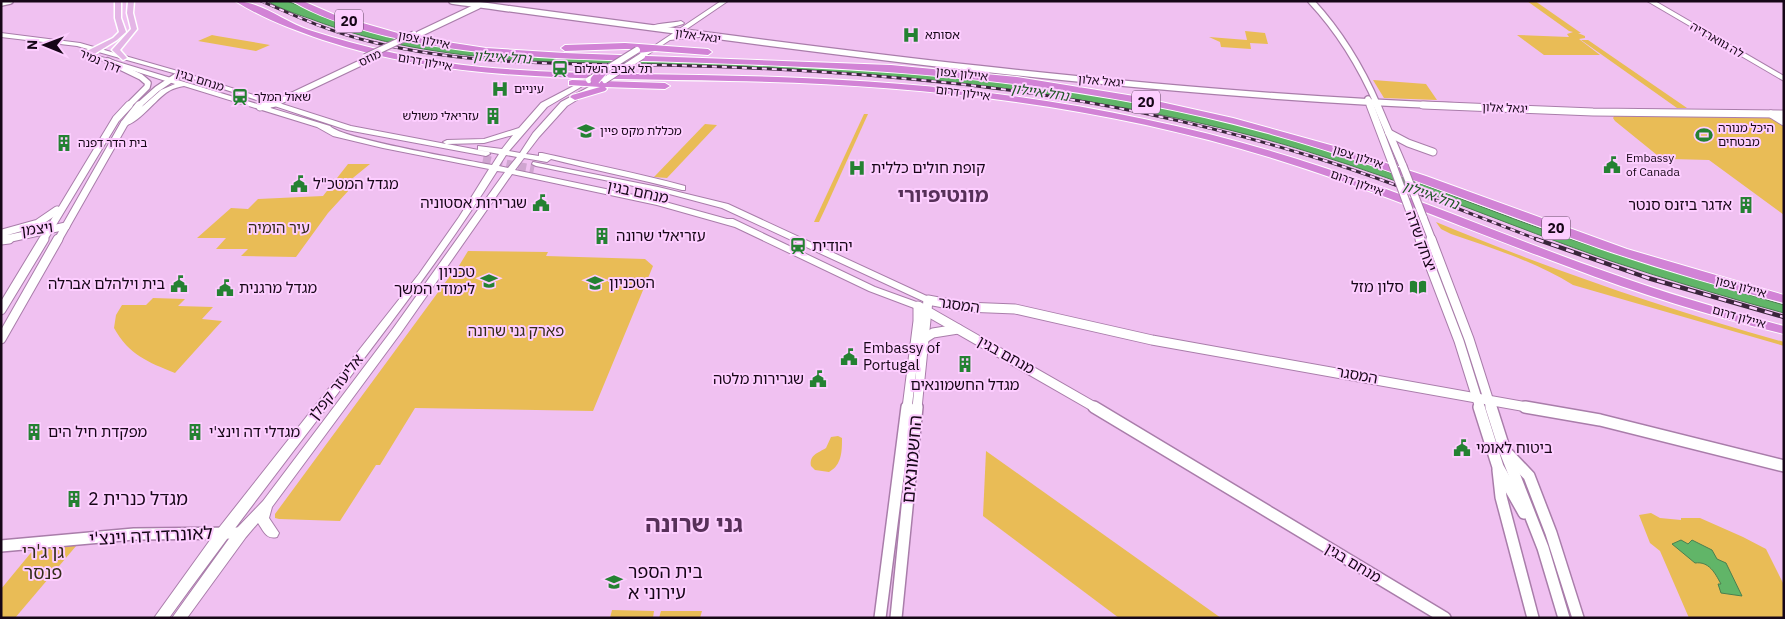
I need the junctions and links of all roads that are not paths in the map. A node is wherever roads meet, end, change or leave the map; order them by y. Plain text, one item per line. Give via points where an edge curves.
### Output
1 (10, 1) edge
2 (118, 1) edge
3 (130, 1) edge
4 (239, 1) edge
5 (296, 1) edge
6 (452, 1) edge
7 (463, 1) edge
8 (715, 1) edge
9 (725, 1) edge
10 (1304, 1) edge
11 (1310, 1) edge
12 (1650, 1) edge
13 (1, 3) edge
14 (480, 3) edge
15 (1, 35) edge
16 (416, 36) junction
17 (696, 36) junction
18 (1, 39) edge
19 (656, 41) junction
20 (91, 51) junction
21 (390, 55) junction
22 (123, 58) junction
23 (108, 61) junction
24 (905, 68) junction
25 (181, 73) junction
26 (1784, 78) edge
27 (170, 79) junction
28 (595, 80) junction
29 (556, 82) junction
30 (187, 84) junction
31 (622, 85) junction
32 (571, 94) junction
33 (980, 95) junction
34 (1338, 101) junction
35 (1372, 101) junction
36 (271, 103) junction
37 (1393, 104) junction
38 (260, 107) junction
39 (1771, 112) junction
40 (1783, 114) edge
41 (1375, 116) junction
42 (1384, 122) junction
43 (1784, 122) edge
44 (124, 124) junction
45 (320, 126) junction
46 (342, 126) junction
47 (523, 127) junction
48 (1389, 133) junction
49 (444, 142) junction
50 (526, 148) junction
51 (1396, 151) junction
52 (504, 152) junction
53 (521, 155) junction
54 (1403, 166) joint
55 (494, 168) junction
56 (510, 171) junction
57 (626, 175) junction
58 (68, 199) junction
59 (725, 206) junction
60 (735, 224) junction
61 (66, 226) junction
62 (49, 228) junction
63 (2, 236) edge
64 (1699, 275) junction
65 (1784, 294) edge
66 (1784, 299) edge
67 (928, 300) junction
68 (918, 306) junction
69 (1, 310) edge
70 (928, 311) junction
71 (958, 329) junction
72 (1784, 331) edge
73 (925, 338) junction
74 (1, 339) edge
75 (1476, 397) junction
76 (1489, 400) junction
77 (1505, 451) junction
78 (1784, 466) edge
79 (1498, 467) junction
80 (267, 504) junction
81 (223, 532) junction
82 (241, 533) junction
83 (272, 533) dead end
84 (1540, 539) junction
85 (1, 546) edge
86 (161, 618) edge
87 (179, 618) edge
88 (880, 618) edge
89 (896, 618) edge
90 (1445, 618) edge
91 (1533, 618) edge
92 (1564, 618) edge
93 (1578, 618) edge

1 - 13 street
2 - 20 main road via 118,18 123,32
3 - 22 main road via 134,29 116,50
4 - 21 highway, איילון דרום / 20 via 288,26 335,42
5 - 16 highway, איילון צפון / 20 via 373,29
6 - 14 street, יגאל אלון
7 - 14 street, יגאל אלון
8 - 19 main road
9 - 19 main road
10 - 35 street, יצחק שדה via 1347,54
11 - 35 street, יצחק שדה via 1353,54
12 - 26 main road, לה גווארדיה
14 - 16 street, מוזס
14 - 19 street, יגאל אלון
15 - 20 main road, דרך נמיר via 59,41
16 - 19 highway via 505,47
16 - 24 highway, איילון צפון / 20 via 474,49 539,55
16 - 36 street, מוזס, bridge
17 - 19 main road
17 - 19 street, יגאל אלון
17 - 34 street, יגאל אלון via 1009,72
18 - 20 main road, דרך נמיר
19 - 24 highway via 673,49
19 - 28 main road, bridge
19 - 35 street, יגאל אלון via 831,49 1020,70
20 - 22 main road, דרך נמיר
20 - 23 main road, דרך נמיר
21 - 29 highway via 441,73
21 - 33 highway, איילון דרום / 20 via 446,66 503,72 838,82
22 - 25 main road, מנחם בגין
23 - 27 main road, מנחם בגין
23 - 58 street, דרך נמיר via 148,83 116,119
24 - 64 highway, איילון צפון / 20 via 1098,92 1239,123 1362,158 1597,243
25 - 27 street
25 - 36 main road, מנחם בגין
27 - 30 main road, מנחם בגין
27 - 44 street via 148,96
28 - 29 highway
28 - 31 highway
28 - 32 main road
28 - 32 main road
29 - 32 highway via 566,86
30 - 38 main road, מנחם בגין
30 - 44 main road via 165,90
31 - 32 highway
31 - 33 highway via 838,86
32 - 47 main road via 544,106
32 - 50 main road, אליעזר קפלן
33 - 72 highway, איילון דרום / 20 via 1112,115 1282,157 1355,181 1599,274
34 - 35 street, יגאל אלון
34 - 41 street via 1363,108
35 - 37 street, יגאל אלון
35 - 39 street, יגאל אלון
35 - 41 street, יצחק שדה
35 - 42 street, יצחק שדה
36 - 38 street, מוזס
36 - 46 main road, מנחם בגין
37 - 39 street, יגאל אלון via 1608,115
37 - 42 street via 1385,107
38 - 45 main road, מנחם בגין
39 - 40 street
39 - 43 street
41 - 75 street, יצחק שדה, bridge via 1459,341
42 - 48 street, יצחק שדה
44 - 61 street
45 - 46 main road, מנחם בגין via 485,157
45 - 55 main road via 364,142
46 - 49 main road via 372,128
47 - 49 main road via 496,139
47 - 52 main road, אליעזר קפלן
48 - 51 street, יצחק שדה
48 - 51 street via 1433,152 1408,147
49 - 52 main road
50 - 53 main road, אליעזר קפלן
50 - 57 main road via 536,154
51 - 54 street, יצחק שדה
52 - 53 main road
52 - 55 main road, אליעזר קפלן
53 - 56 main road, אליעזר קפלן
53 - 57 main road
54 - 76 street, יצחק שדה, bridge
55 - 56 main road
55 - 81 main road, אליעזר קפלן via 422,276
56 - 60 main road via 693,211
56 - 80 main road, אליעזר קפלן via 396,332
57 - 59 main road via 665,183
58 - 62 street
58 - 63 street via 46,219
59 - 60 main road, מנחם בגין via 666,191 535,167 674,199 714,212
59 - 67 main road, מנחם בגין
60 - 68 main road, מנחם בגין via 872,289
61 - 62 street, ויצמן
61 - 74 street
62 - 63 street, ויצמן
62 - 69 street
64 - 65 highway
64 - 66 highway, איילון צפון / 20
67 - 70 street, החשמונאים
67 - 75 street, המסגר via 965,307 1015,309 1152,340
68 - 70 street, מנחם בגין
68 - 88 street, החשמונאים
70 - 71 street, מנחם בגין
70 - 73 street, החשמונאים
71 - 73 street via 933,333
71 - 90 street, מנחם בגין via 1048,379
73 - 89 street, החשמונאים
75 - 76 street, המסגר
75 - 79 street, יצחק שדה
76 - 77 street, יצחק שדה
76 - 78 street, המסגר via 1606,421
77 - 84 street, יצחק שדה
77 - 93 street, יצחק שדה via 1529,476
79 - 84 street, יצחק שדה
79 - 91 street, יצחק שדה via 1501,497
80 - 82 main road, אליעזר קפלן
80 - 83 main road via 262,519
81 - 82 street, לאונרדו דה וינצ'י
81 - 85 street, לאונרדו דה וינצ'י via 134,534
81 - 86 main road, אליעזר קפלן
82 - 87 main road, אליעזר קפלן
84 - 92 street, יצחק שדה

